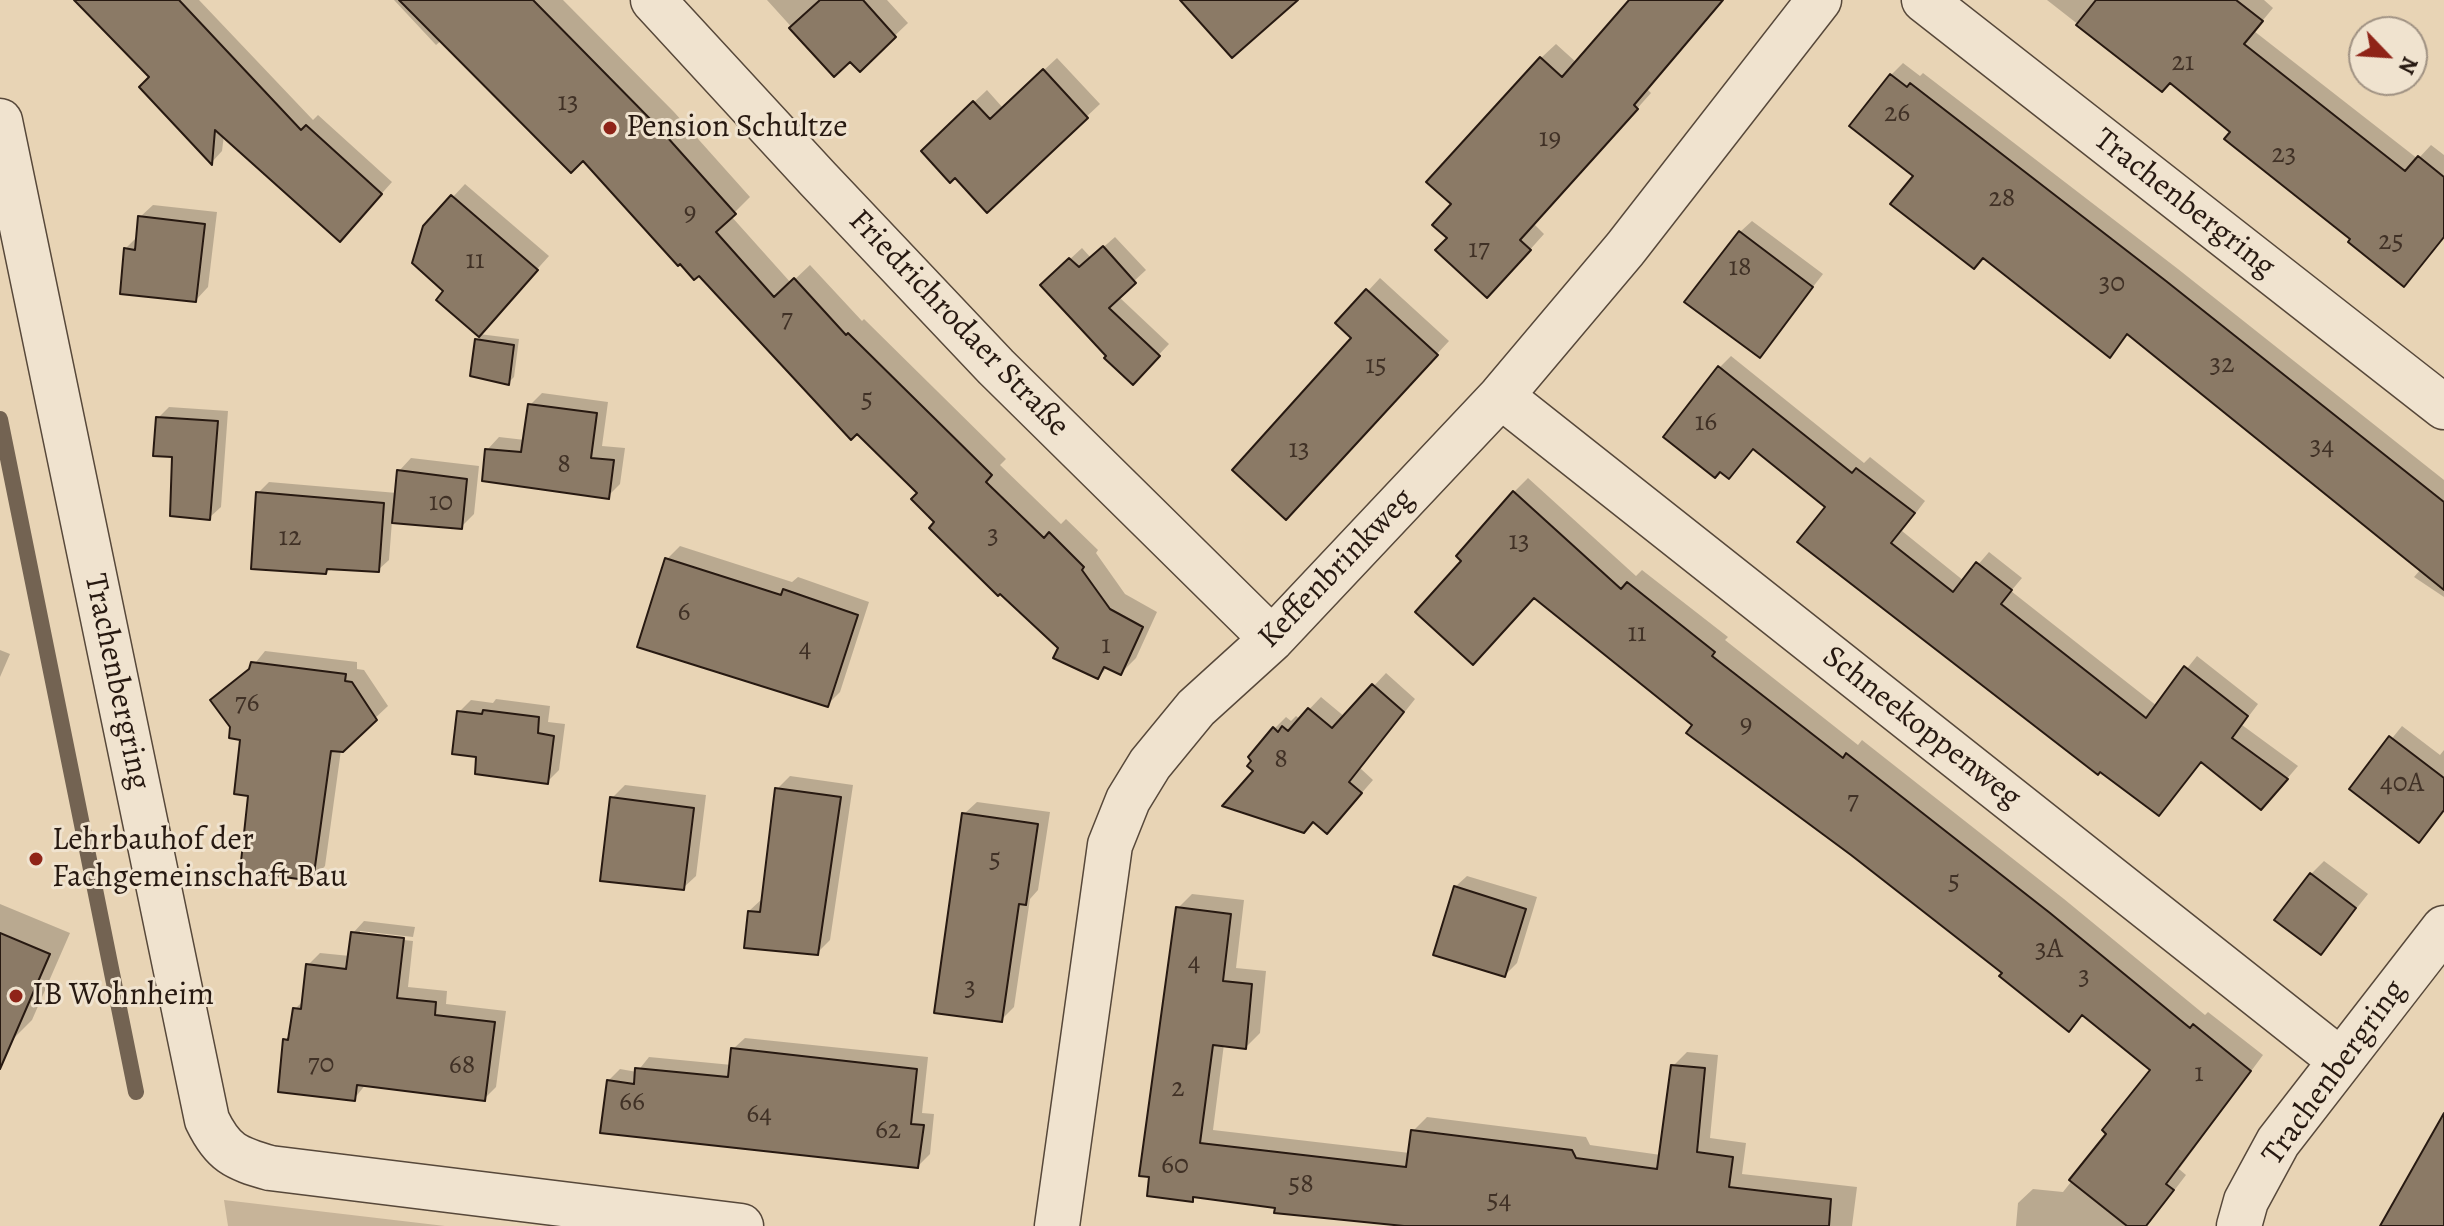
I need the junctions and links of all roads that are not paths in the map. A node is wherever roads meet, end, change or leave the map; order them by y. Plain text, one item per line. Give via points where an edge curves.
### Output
1 (653, 0) edge
2 (1819, 0) edge
3 (1924, 0) edge
4 (0, 121) edge
5 (1501, 396) junction
6 (2444, 407) edge
7 (1272, 639) junction
8 (2444, 928) edge
9 (2340, 1060) junction
10 (741, 1226) edge
11 (1057, 1226) edge
12 (2239, 1226) edge

1 - 7 street, Friedrichrodaer Straße via 996,367
2 - 5 street, Keffenbrinkweg via 1625,249
3 - 6 street, Trachenbergring
4 - 10 street, Trachenbergring via 207,1120 218,1142 244,1161 270,1168
5 - 7 street, Keffenbrinkweg
5 - 9 street, Schneekoppenweg
7 - 11 street, Keffenbrinkweg via 1196,708 1150,764 1110,845
8 - 9 street, Trachenbergring
9 - 12 street, Trachenbergring via 2278,1142 2246,1201

